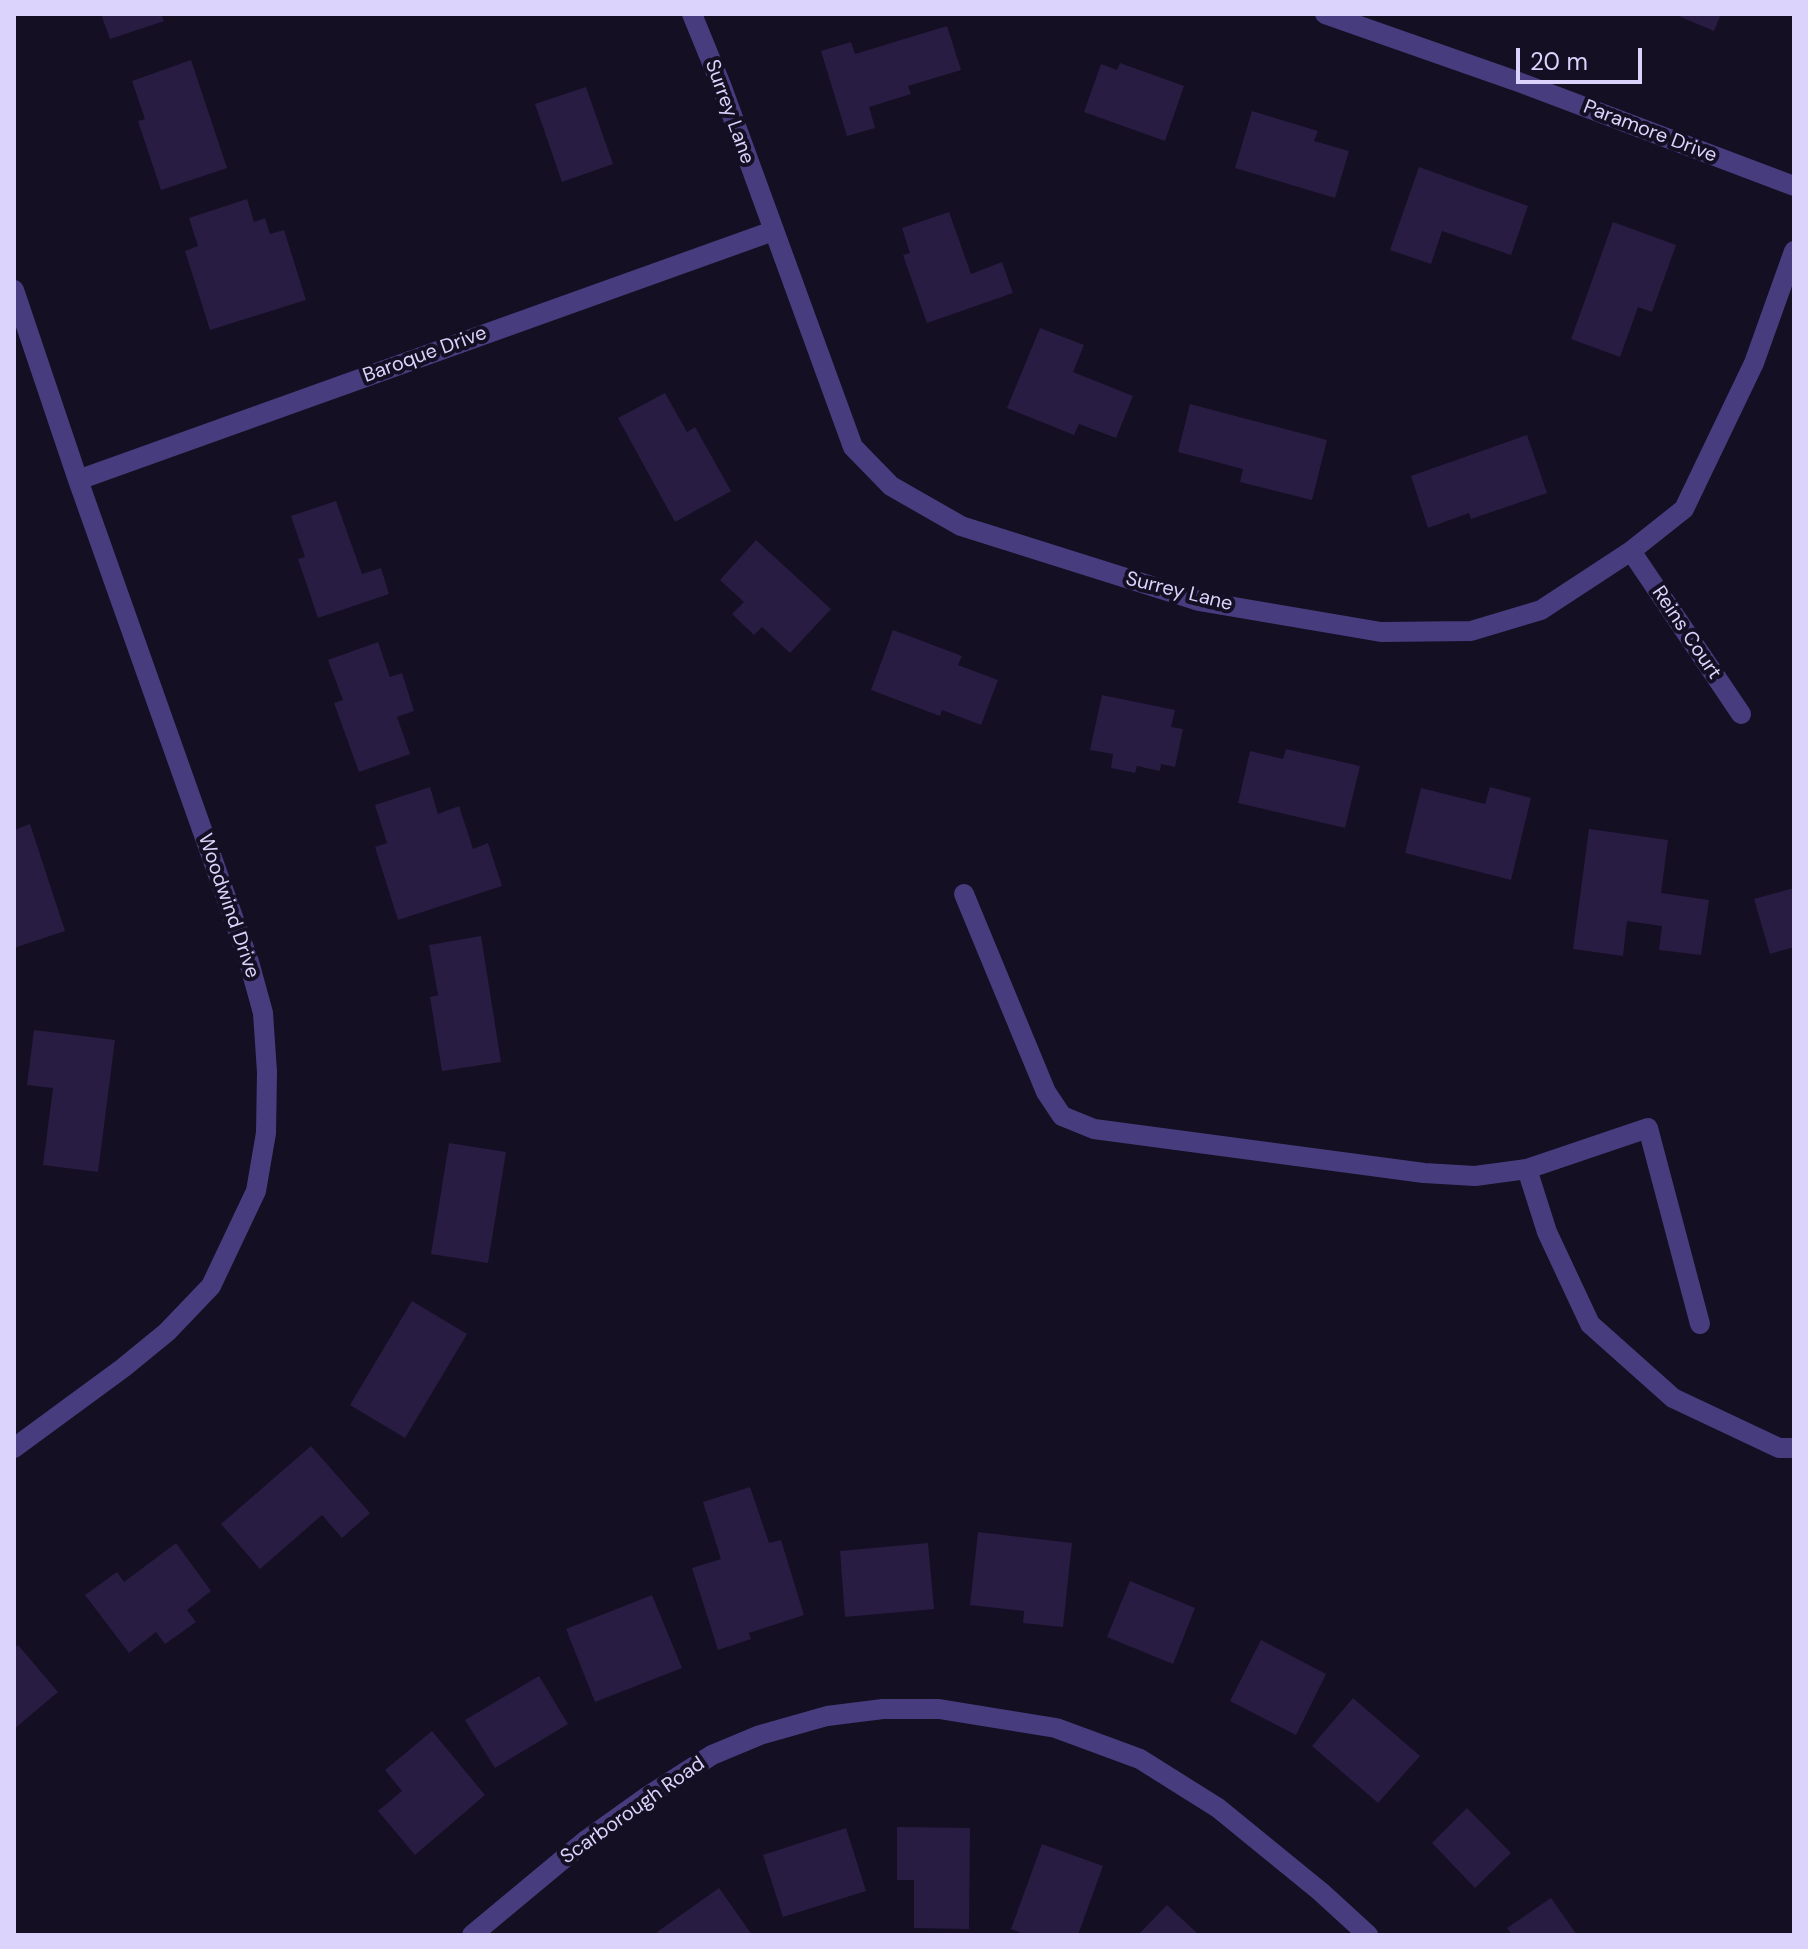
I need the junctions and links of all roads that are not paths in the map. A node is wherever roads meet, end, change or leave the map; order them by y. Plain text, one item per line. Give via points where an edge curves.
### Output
1 (692, 14) edge
2 (1325, 14) edge
3 (1794, 186) edge
4 (773, 231) junction
5 (1794, 251) edge
6 (14, 290) edge
7 (78, 480) junction
8 (1631, 551) junction
9 (1741, 714) dead end
10 (964, 894) dead end
11 (1527, 1169) junction
12 (1700, 1324) dead end
13 (14, 1448) edge
14 (1794, 1448) edge
15 (472, 1935) edge
16 (1368, 1935) edge

1 - 4 street, Surrey Lane
2 - 3 street, Paramore Drive
4 - 7 street, Baroque Drive
4 - 8 street, Surrey Lane via 853,447 891,486 961,526 1199,601 1381,632 1471,631 1541,610
5 - 8 street, Surrey Lane via 1754,363 1684,509
6 - 7 street, Woodwind Drive
7 - 13 street, Woodwind Drive via 249,962 263,1013 266,1133 256,1191 211,1286 167,1332
8 - 9 street, Reins Court
10 - 11 street via 1046,1092 1062,1116 1094,1129 1424,1173 1475,1176
11 - 12 street via 1648,1128
11 - 14 street via 1547,1232 1590,1324 1673,1398 1779,1448
15 - 16 street, Scarborough Road via 585,1841 712,1755 827,1716 883,1709 939,1709 1056,1728 1140,1759 1218,1808

